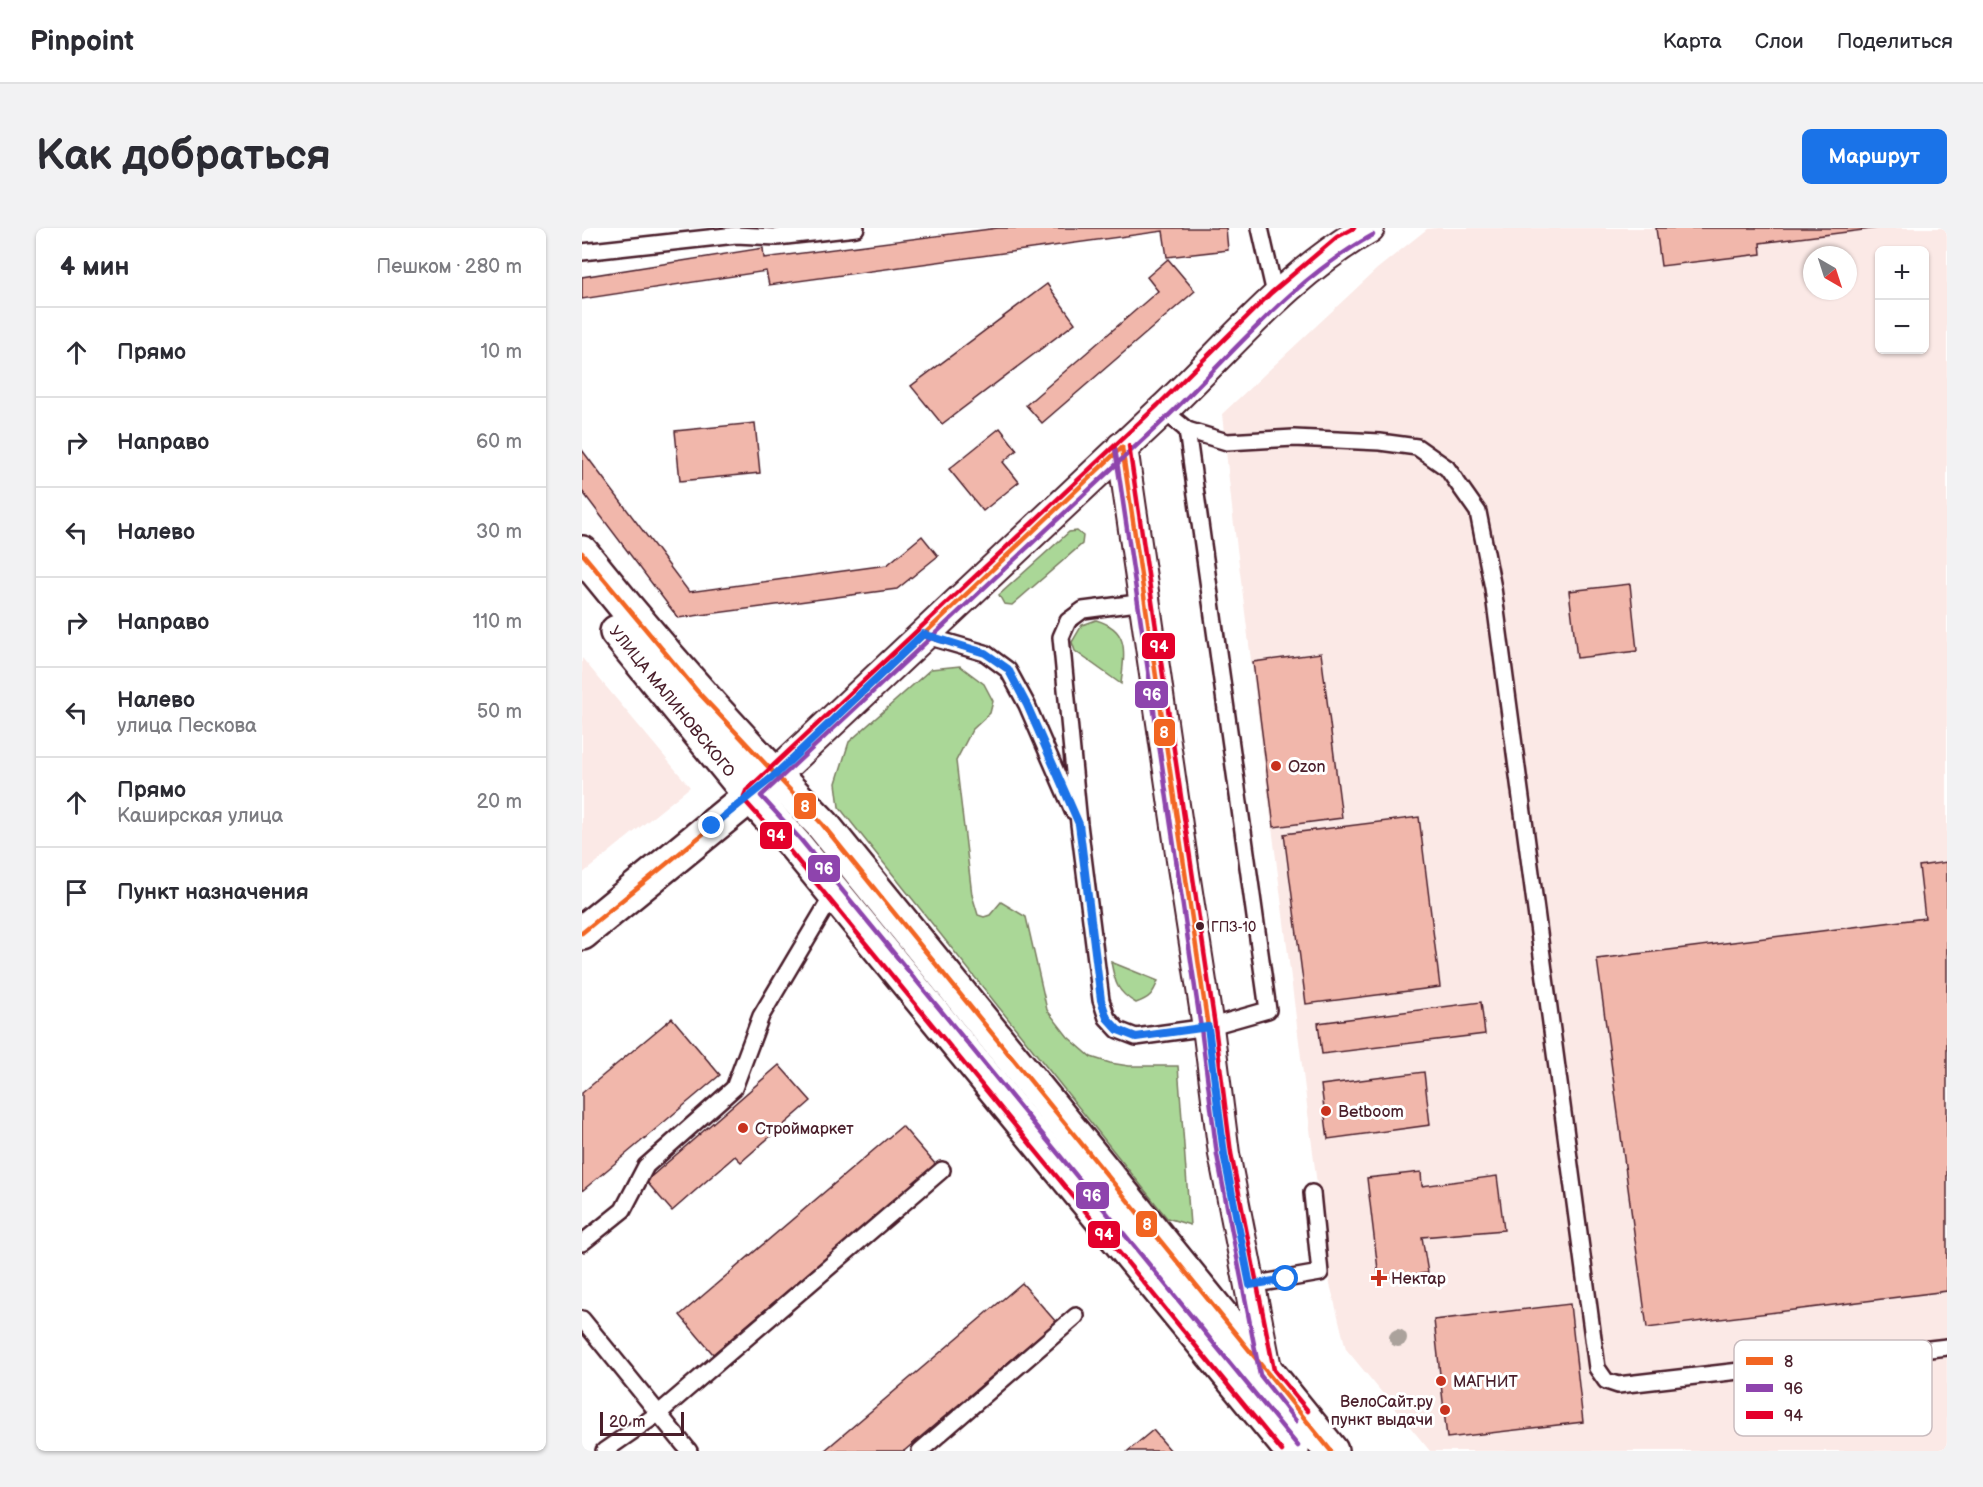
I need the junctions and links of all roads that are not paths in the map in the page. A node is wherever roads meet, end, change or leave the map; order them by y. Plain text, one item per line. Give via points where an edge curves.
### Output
1 (856, 228) edge
2 (1260, 228) edge
3 (1369, 228) edge
4 (582, 252) edge
5 (1276, 298) junction
6 (1163, 410) junction
7 (1187, 430) junction
8 (1122, 447) junction
9 (582, 553) edge
10 (582, 589) edge
11 (1144, 602) junction
12 (923, 634) junction
13 (762, 786) junction
14 (1079, 824) junction
15 (834, 893) junction
16 (582, 933) edge
17 (1208, 1027) junction
18 (942, 1170) dead end
19 (1312, 1193) dead end
20 (582, 1243) edge
21 (1250, 1285) junction
22 (1076, 1316) dead end
23 (582, 1319) edge
24 (1947, 1347) edge
25 (1932, 1349) edge
26 (1734, 1372) edge
27 (1267, 1373) junction
28 (659, 1413) junction
29 (604, 1451) edge
30 (689, 1451) edge
31 (920, 1451) edge
32 (1292, 1451) edge
33 (1331, 1451) edge

1 - 4 lane via 777,237 736,235
2 - 5 lane
3 - 5 street via 1342,243
5 - 6 street
6 - 7 lane
6 - 8 street
7 - 17 lane via 1268,1010
7 - 26 lane via 1227,442 1294,438 1417,447 1448,468 1478,512 1495,600 1597,1368 1606,1381 1618,1385
8 - 11 street
8 - 12 street
9 - 13 main road, УЛИЦА МАЛИНОВСКОГО
10 - 13 main road, УЛИЦА МАЛИНОВСКОГО
11 - 14 lane via 1083,610 1068,621 1061,637
11 - 17 street
12 - 13 street
12 - 14 lane via 985,653 1008,669
13 - 15 main road, УЛИЦА МАЛИНОВСКОГО
13 - 16 main road
13 - 27 main road, УЛИЦА МАЛИНОВСКОГО via 822,824
14 - 17 lane via 1101,1000 1107,1018 1118,1030 1136,1037
15 - 20 lane via 761,1016 734,1088 646,1166 623,1210
15 - 32 main road, УЛИЦА МАЛИНОВСКОГО
17 - 21 street via 1224,1154
18 - 28 lane
19 - 21 lane via 1320,1273
21 - 27 street
22 - 31 lane
23 - 28 lane
24 - 25 lane
27 - 33 main road, УЛИЦА МАЛИНОВСКОГО
28 - 29 lane
28 - 30 lane

